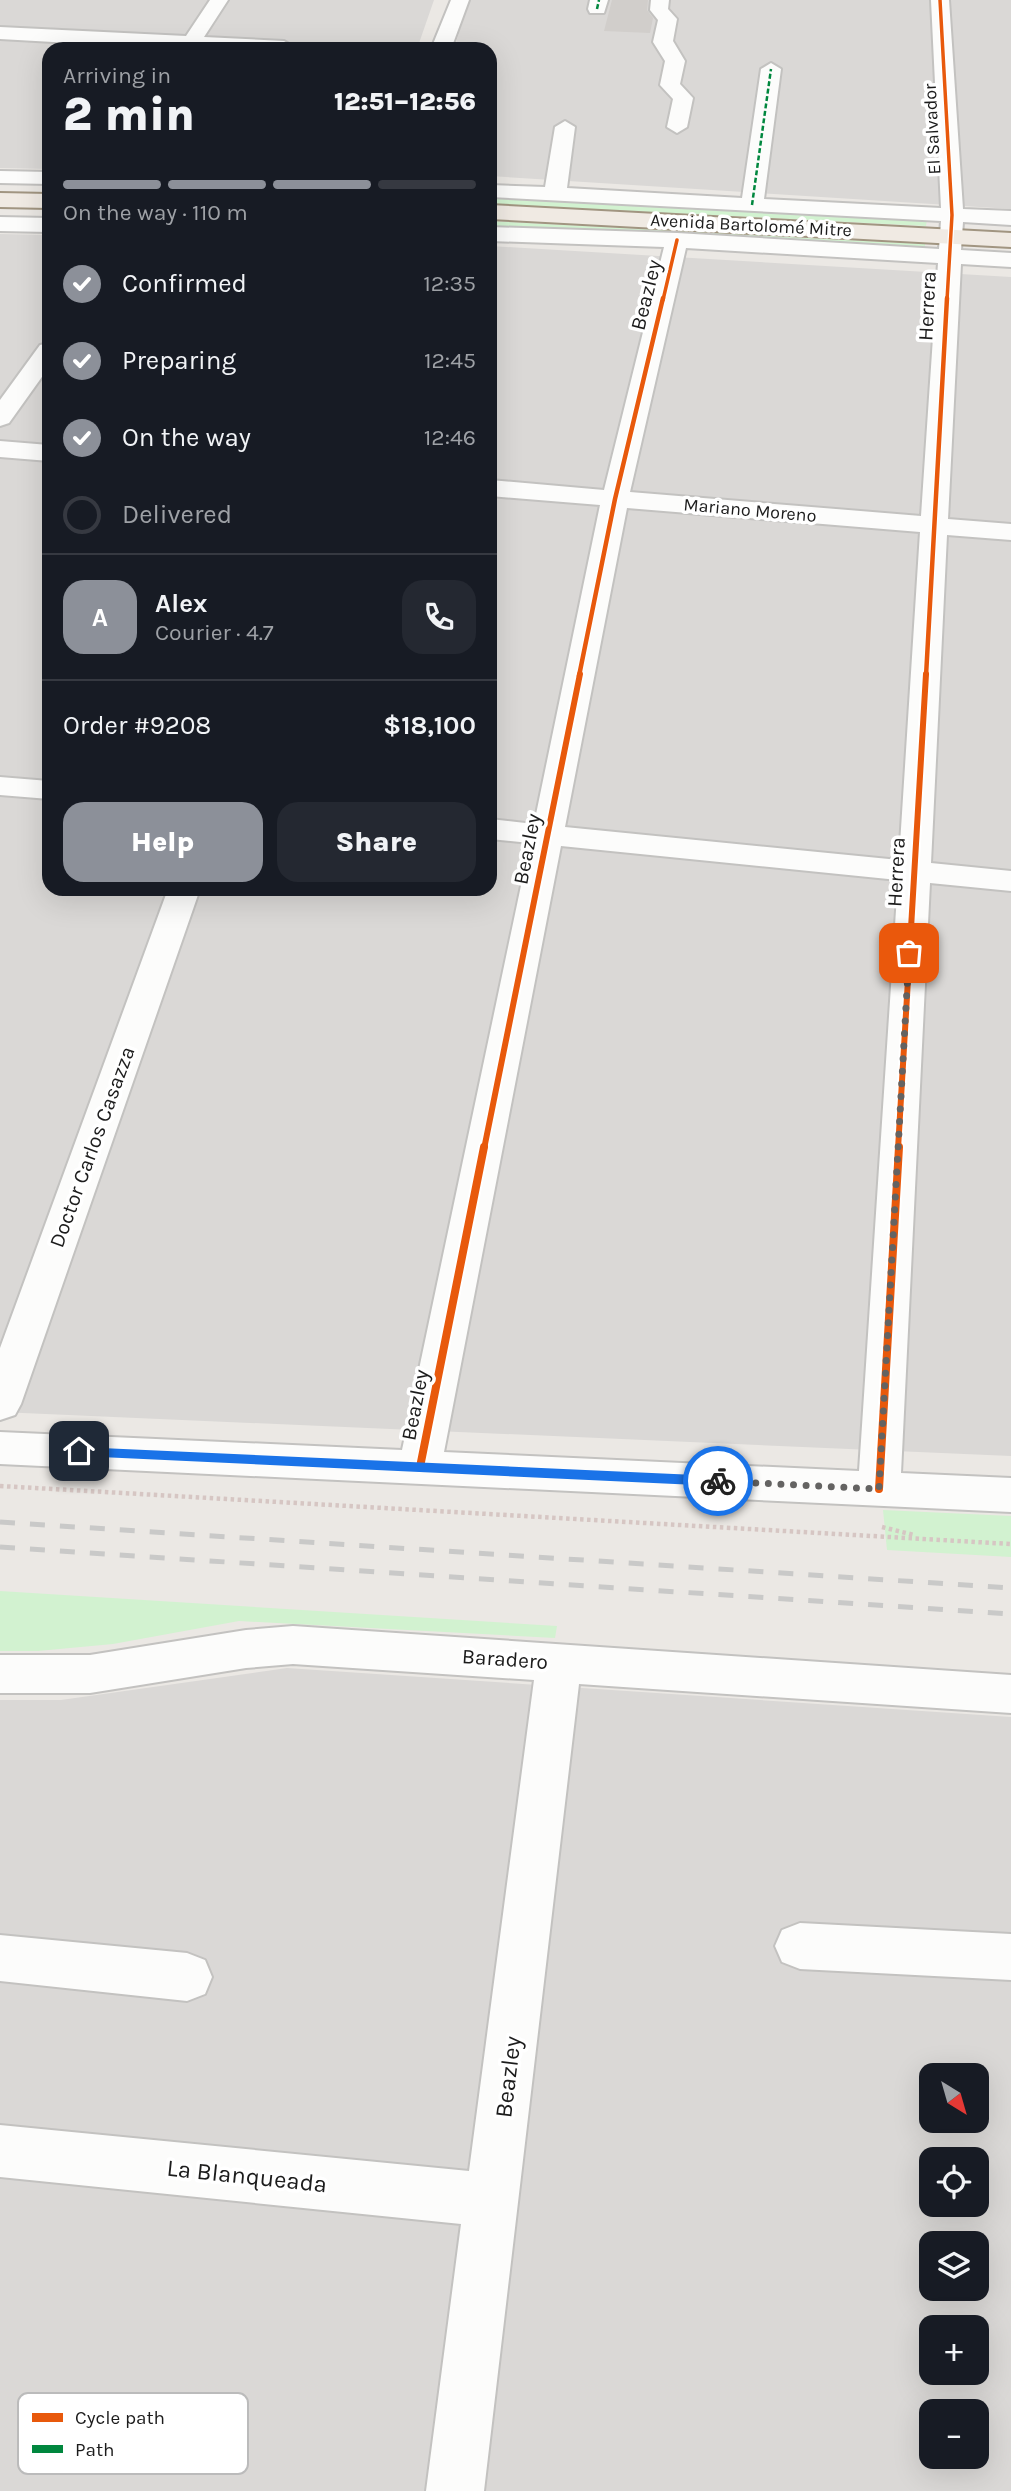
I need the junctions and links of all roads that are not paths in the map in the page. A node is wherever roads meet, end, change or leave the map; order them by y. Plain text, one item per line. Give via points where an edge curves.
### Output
1 (219, 0) edge
2 (460, 0) edge
3 (660, 0) edge
4 (940, 0) edge
5 (0, 33) edge
6 (131, 42) edge
7 (192, 42) edge
8 (444, 42) edge
9 (771, 69) dead end
10 (565, 127) dead end
11 (677, 127) dead end
12 (0, 177) edge
13 (42, 178) edge
14 (497, 191) edge
15 (555, 194) junction
16 (0, 200) edge
17 (42, 201) edge
18 (752, 205) junction
19 (497, 212) edge
20 (1011, 218) edge
21 (0, 224) edge
22 (42, 225) edge
23 (497, 234) edge
24 (950, 236) junction
25 (677, 240) junction
26 (1011, 240) edge
27 (1011, 260) edge
28 (42, 360) edge
29 (0, 418) edge
30 (0, 449) edge
31 (42, 452) edge
32 (497, 489) edge
33 (615, 499) junction
34 (932, 525) junction
35 (1011, 531) edge
36 (0, 786) edge
37 (42, 789) edge
38 (497, 830) edge
39 (548, 834) junction
40 (914, 872) junction
41 (1011, 881) edge
42 (181, 896) edge
43 (0, 1404) edge
44 (0, 1448) edge
45 (420, 1467) junction
46 (879, 1489) junction
47 (1011, 1495) edge
48 (559, 1662) junction
49 (0, 1674) edge
50 (1011, 1694) edge
51 (800, 1946) dead end
52 (1011, 1957) edge
53 (0, 1958) edge
54 (187, 1977) dead end
55 (0, 2151) edge
56 (493, 2200) junction
57 (455, 2491) edge

1 - 7 street
2 - 8 street
3 - 11 street via 659,10 667,19 663,43 676,58 670,85 683,97
4 - 24 street, El Salvador
5 - 6 street
9 - 18 street
10 - 15 street
12 - 13 street
14 - 15 street, Avenida Bartolomé Mitre
15 - 18 street, Avenida Bartolomé Mitre
16 - 17 main road
18 - 24 street, Avenida Bartolomé Mitre
19 - 24 main road, Avenida Bartolomé Mitre
20 - 24 street, Avenida Bartolomé Mitre
21 - 22 street
23 - 25 street, Avenida Bartolomé Mitre
24 - 25 street, Avenida Bartolomé Mitre
24 - 26 main road, Avenida Bartolomé Mitre
24 - 27 street, Avenida Bartolomé Mitre
24 - 34 street, Herrera
25 - 33 street, Beazley
28 - 29 street
30 - 31 street
32 - 33 street, Mariano Moreno
33 - 34 street, Mariano Moreno
33 - 39 street, Beazley
34 - 35 street, Mariano Moreno
34 - 40 street, Herrera
36 - 37 street
38 - 39 street
39 - 40 street
39 - 45 street, Beazley
40 - 41 street
40 - 46 street, Herrera
42 - 43 street, Doctor Carlos Casazza
44 - 45 street
45 - 46 street
46 - 47 street
48 - 49 street, Baradero via 293,1645 90,1675
48 - 50 street, Baradero
48 - 56 street, Beazley
51 - 52 street
53 - 54 street
55 - 56 street, La Blanqueada
56 - 57 street, Beazley

